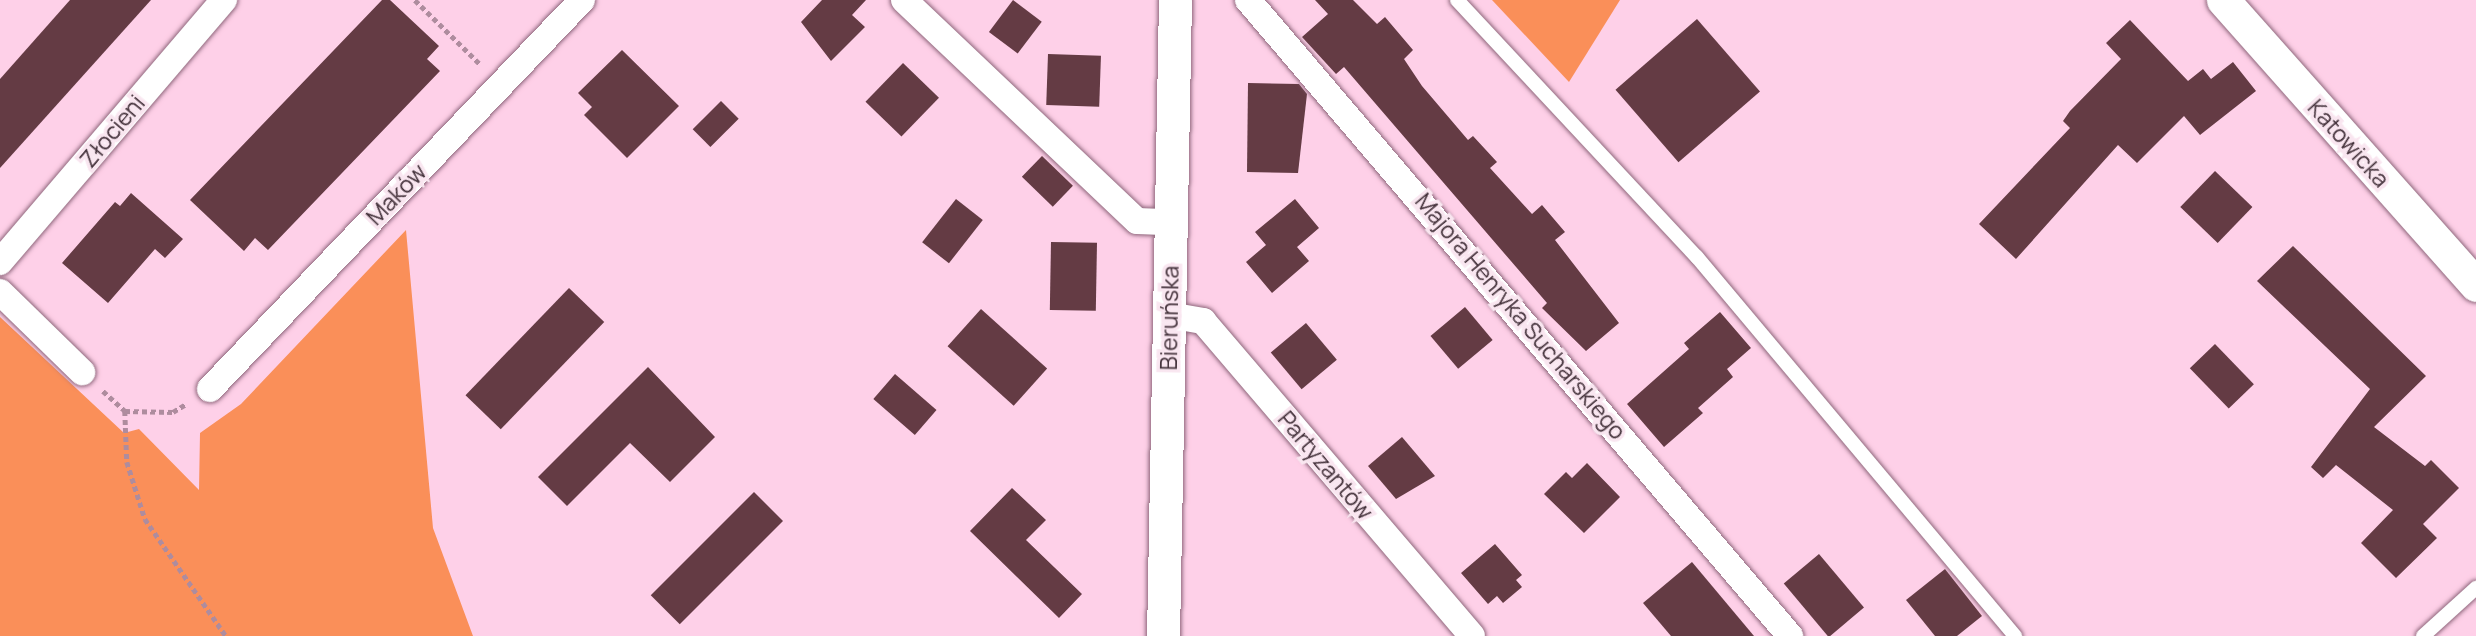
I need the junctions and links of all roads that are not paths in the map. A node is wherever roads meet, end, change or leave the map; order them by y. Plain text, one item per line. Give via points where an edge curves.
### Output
1 (224, 0) edge
2 (582, 0) edge
3 (904, 0) edge
4 (1175, 0) edge
5 (1248, 0) edge
6 (1457, 0) edge
7 (2223, 0) edge
8 (1170, 222) junction
9 (0, 262) edge
10 (2476, 285) edge
11 (0, 292) edge
12 (1169, 315) junction
13 (82, 372) road end
14 (210, 389) road end
15 (2476, 588) edge
16 (1163, 636) edge
17 (1472, 636) edge
18 (1790, 636) edge
19 (2015, 636) edge
20 (2423, 636) edge

1 - 9 street, Złocieni
2 - 14 street, Maków
3 - 8 street via 1137,222
4 - 8 street, Bieruńska
5 - 18 street, Majora Henryka Sucharskiego
6 - 19 lane via 1696,257
7 - 10 street, Katowicka
8 - 12 street, Bieruńska
11 - 13 street
12 - 16 street, Bieruńska
12 - 17 street, Partyzantów via 1203,321
15 - 20 lane

